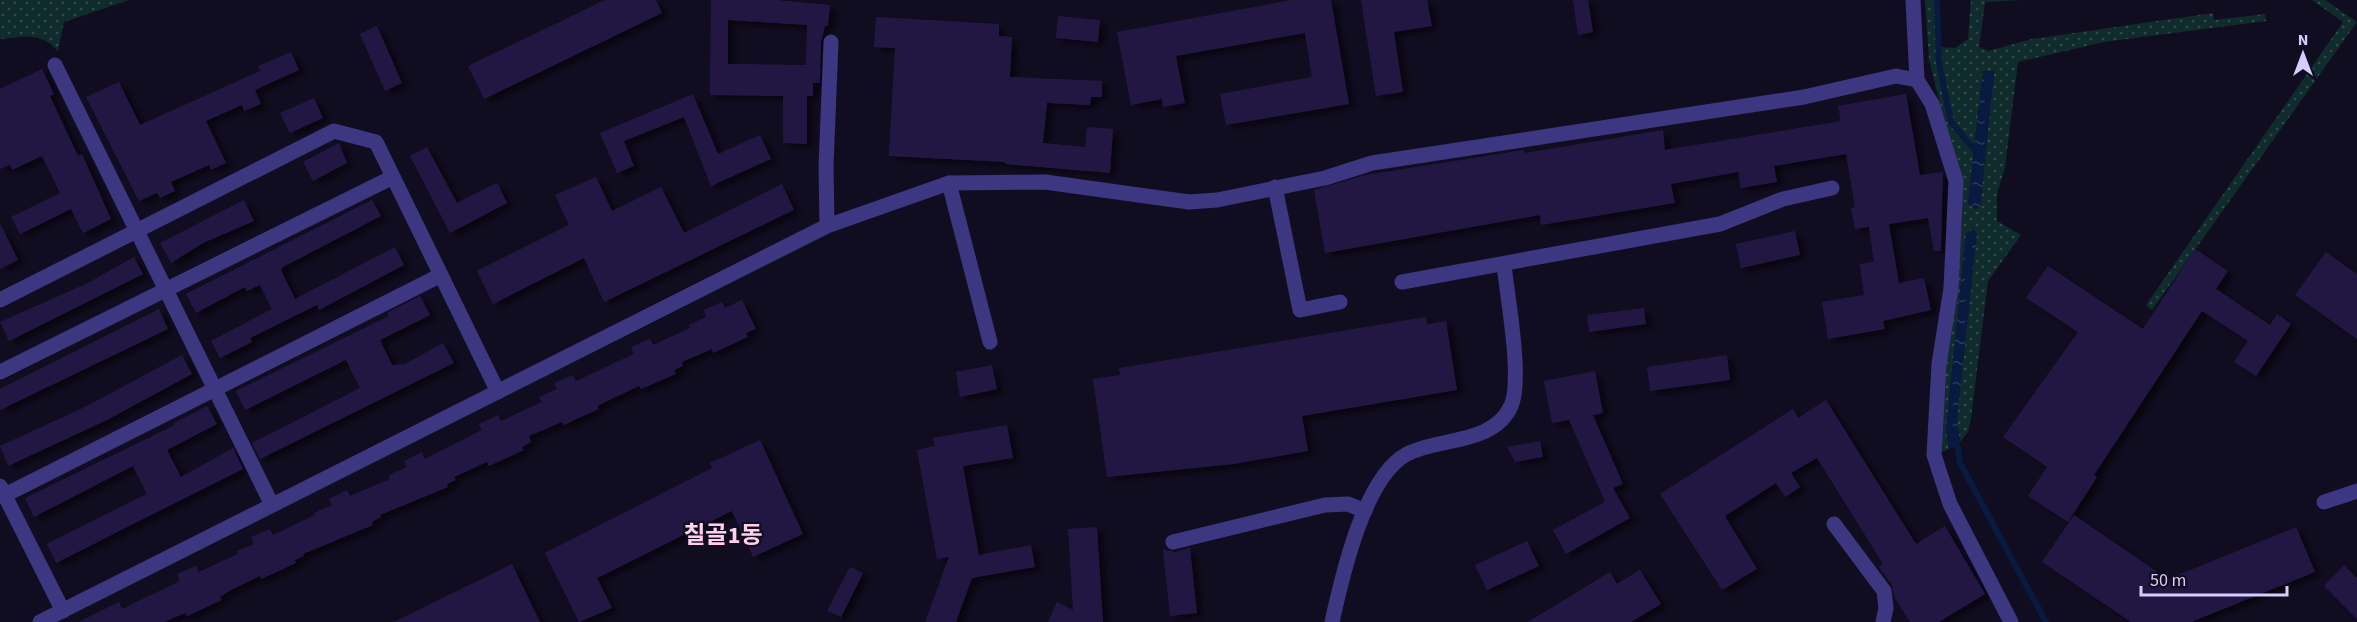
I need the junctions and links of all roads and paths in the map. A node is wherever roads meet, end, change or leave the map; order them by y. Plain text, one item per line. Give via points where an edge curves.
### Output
1 (1913, 0) edge
2 (831, 42) dead end
3 (55, 65) dead end
4 (1917, 80) junction
5 (393, 177) junction
6 (949, 183) junction
7 (1275, 187) junction
8 (1832, 188) dead end
9 (827, 226) junction
10 (138, 232) junction
11 (1504, 265) junction
12 (441, 275) junction
13 (1402, 282) dead end
14 (167, 291) junction
15 (0, 300) edge
16 (1340, 302) dead end
17 (990, 342) dead end
18 (0, 372) edge
19 (216, 390) junction
20 (498, 392) junction
21 (2, 491) edge
22 (2357, 491) edge
23 (2324, 502) dead end
24 (272, 506) junction
25 (1365, 511) junction
26 (1834, 524) dead end
27 (1173, 542) dead end
28 (63, 611) junction
29 (40, 622) edge
30 (1332, 622) edge
31 (1883, 622) edge
32 (2010, 622) edge

1 - 4 street
2 - 9 street
3 - 10 street
4 - 7 street via 1896,76 1792,99 1372,163 1325,178
4 - 32 street via 1932,104 1956,180 1951,288 1939,364 1934,455 1950,504
5 - 10 street via 375,142 334,131
5 - 12 street
5 - 14 street
6 - 7 street via 1045,182 1189,202
6 - 9 street
6 - 17 street
7 - 16 street via 1300,310
8 - 11 street via 1783,199 1720,225
9 - 20 street
10 - 14 street
10 - 15 street
11 - 13 street
11 - 25 street via 1516,380 1512,404 1503,420 1467,439 1406,455 1383,476
12 - 19 street
12 - 20 street
14 - 18 street
14 - 19 street
19 - 21 street
19 - 24 street
20 - 24 street
21 - 28 street
22 - 23 street
24 - 28 street
25 - 27 street via 1348,504 1324,505
25 - 30 street via 1342,575
26 - 31 street via 1884,591
28 - 29 street

